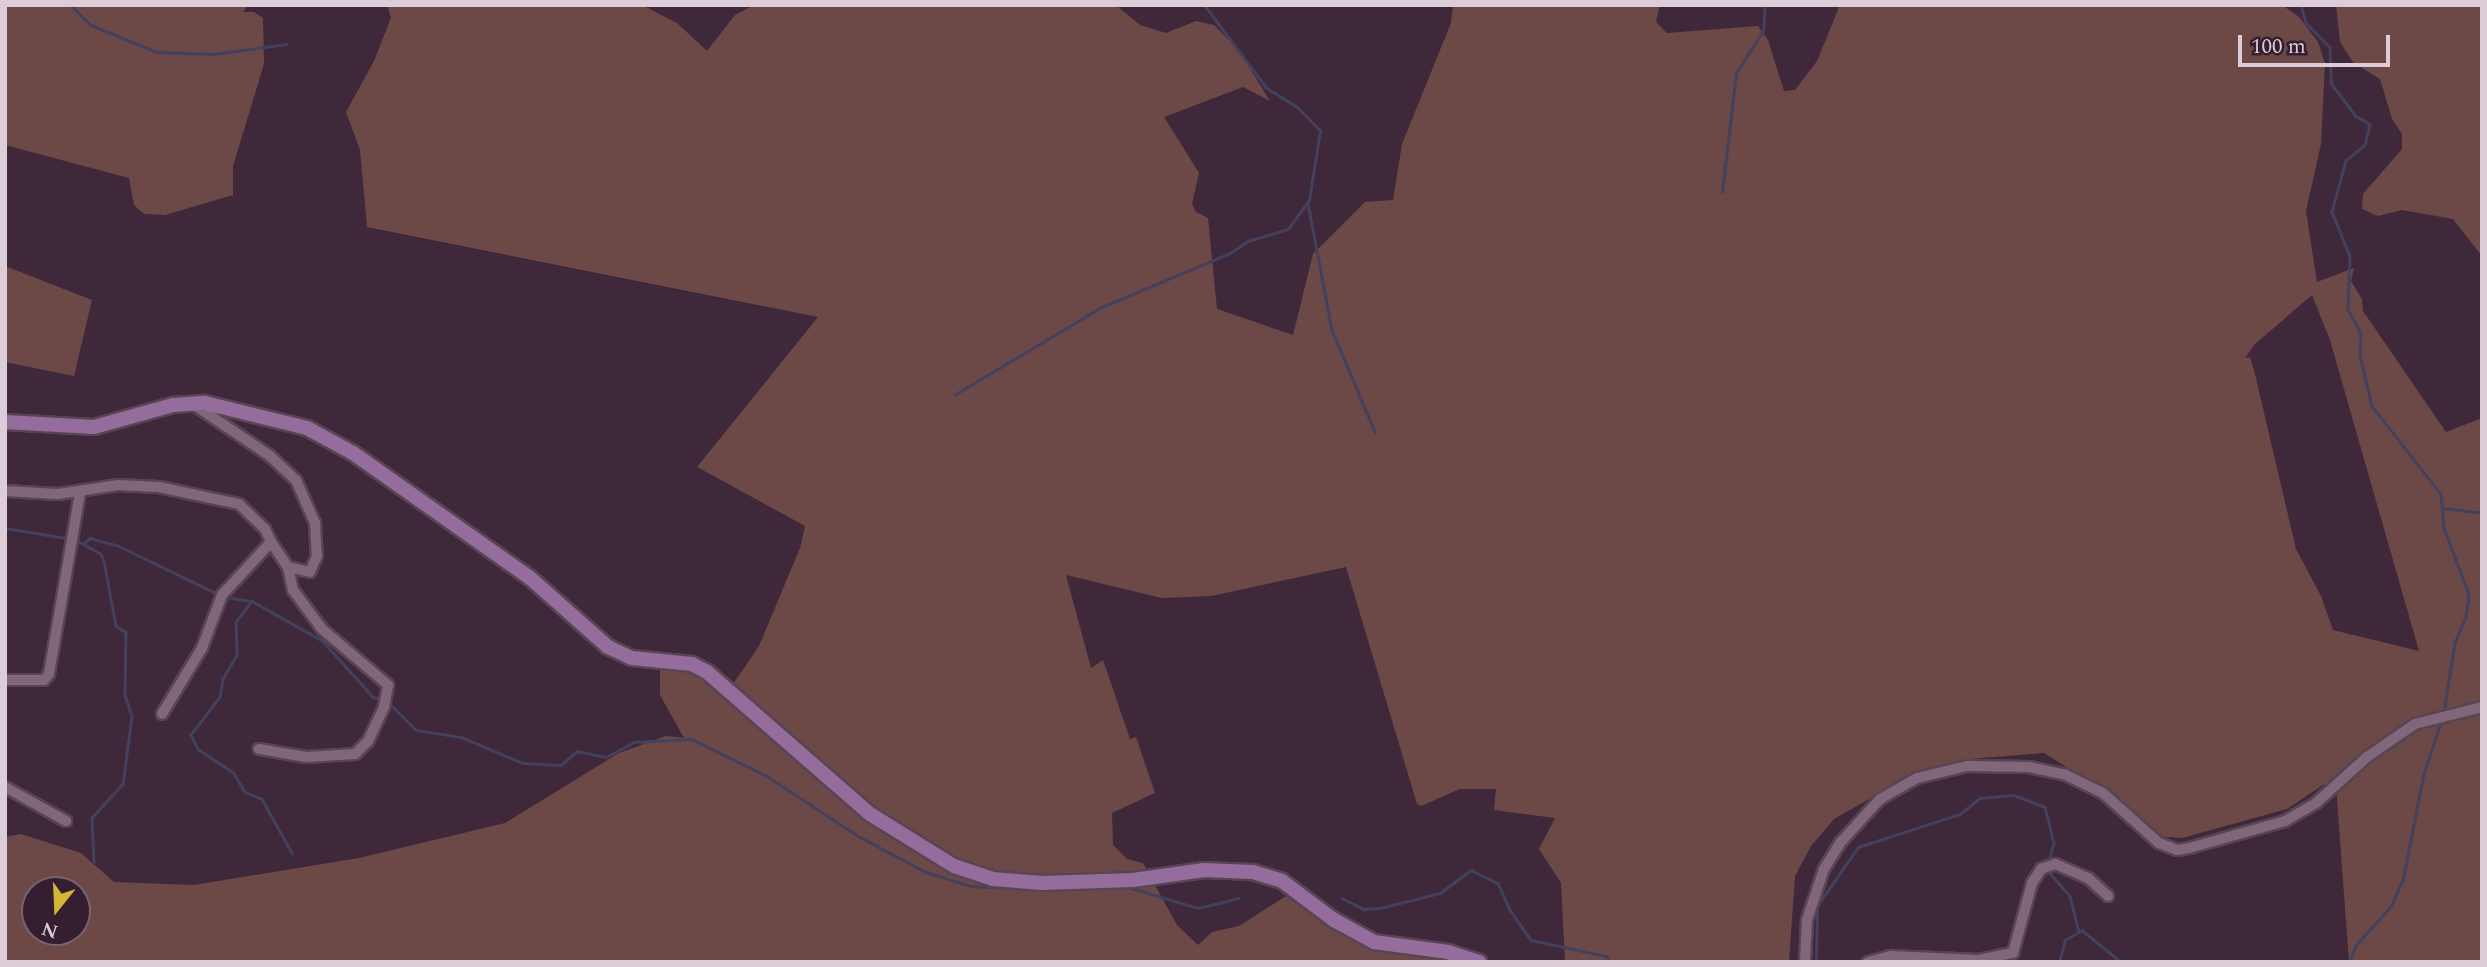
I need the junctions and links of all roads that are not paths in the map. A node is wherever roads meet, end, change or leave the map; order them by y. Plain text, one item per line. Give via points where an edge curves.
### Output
1 (193, 403) junction
2 (5, 422) edge
3 (5, 491) edge
4 (80, 492) junction
5 (271, 542) junction
6 (288, 567) junction
7 (6, 680) edge
8 (5, 693) edge
9 (2482, 707) edge
10 (162, 714) dead end
11 (259, 749) dead end
12 (5, 787) edge
13 (66, 821) dead end
14 (2108, 895) dead end
15 (1479, 962) edge
16 (1804, 962) edge
17 (1868, 962) edge

1 - 2 street via 94,427
1 - 6 street via 277,461 302,491 315,523 317,556 310,572
1 - 15 street via 222,405 327,437 542,587 608,647 632,658 692,664 707,672 870,814 954,866 993,878 1042,883 1133,880 1204,870 1253,872 1282,880 1334,920 1374,942 1448,952
3 - 4 street
4 - 5 street via 140,485 239,504 258,519
4 - 7 street via 49,674 44,680
5 - 6 street
5 - 10 street via 222,595 202,648
6 - 11 street via 293,590 309,616 377,673 388,691 368,741 355,754 306,757
7 - 8 street
9 - 16 street via 2415,724 2367,757 2316,803 2284,821 2177,850 2159,843 2104,793 2066,775 2029,766 1967,766 1917,778 1880,799 1840,843 1824,869 1807,920
12 - 13 street
14 - 17 street via 2088,878 2055,864 2040,869 2032,883 2013,953 1990,960 1891,957

